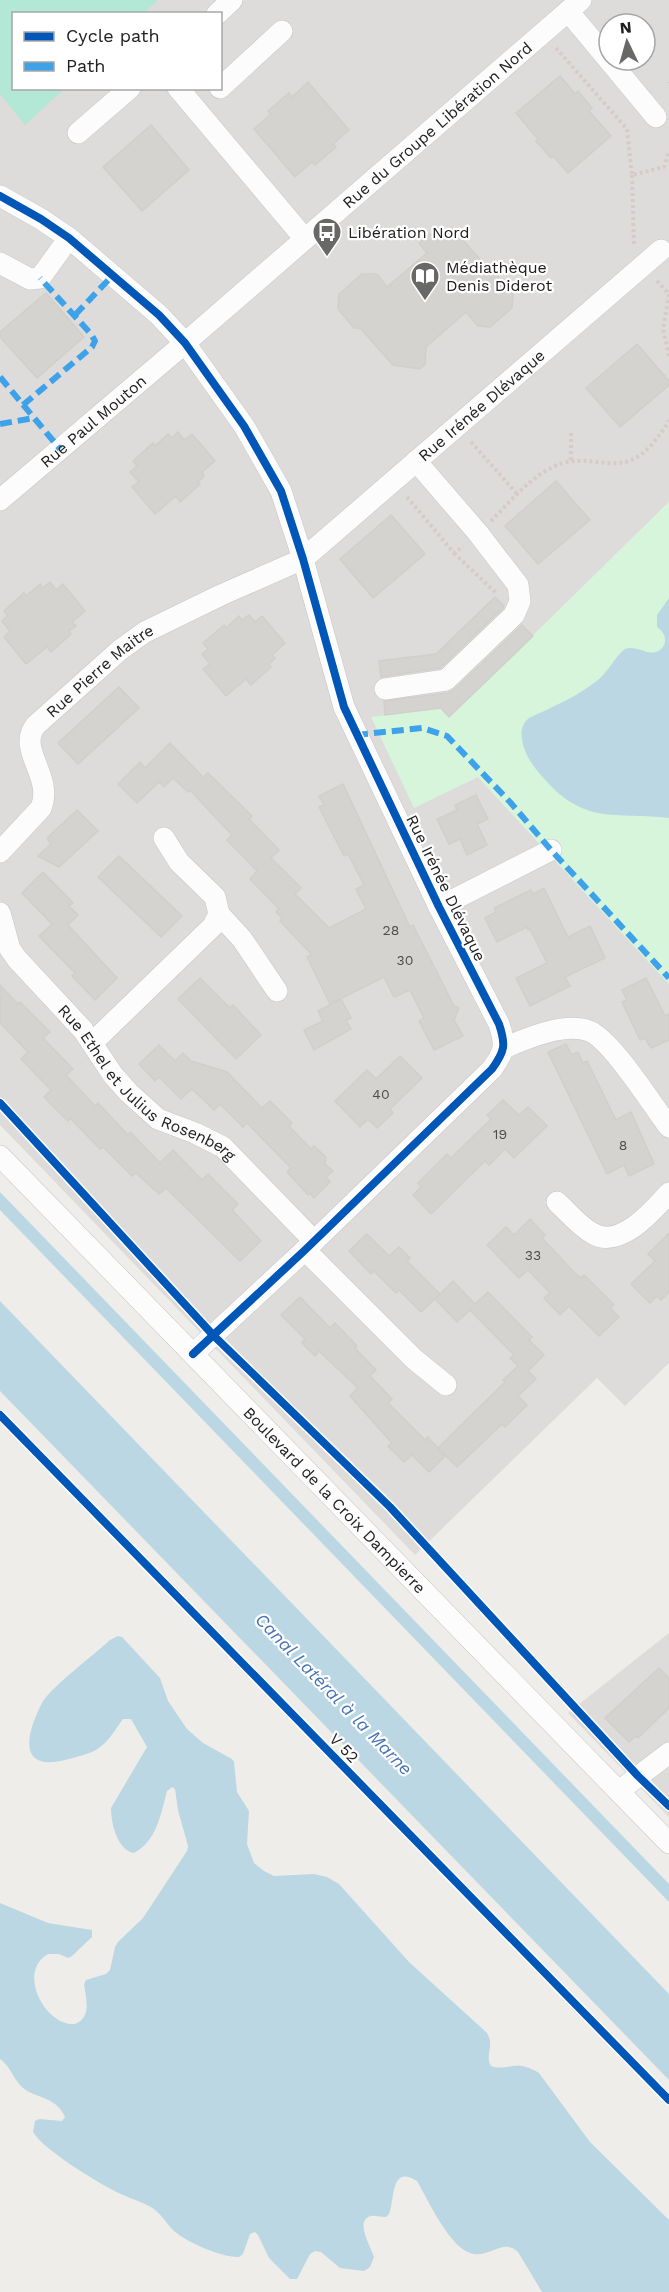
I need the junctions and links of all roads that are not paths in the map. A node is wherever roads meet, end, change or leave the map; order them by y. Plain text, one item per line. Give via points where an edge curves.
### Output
1 (232, 0) edge
2 (574, 5) edge
3 (219, 12) edge
4 (282, 32) dead end
5 (222, 86) edge
6 (128, 90) edge
7 (180, 90) edge
8 (218, 90) edge
9 (196, 110) junction
10 (656, 117) dead end
11 (78, 133) dead end
12 (0, 196) edge
13 (69, 238) junction
14 (305, 239) junction
15 (661, 250) dead end
16 (0, 263) edge
17 (185, 343) junction
18 (416, 461) junction
19 (0, 500) edge
20 (303, 559) junction
21 (385, 689) dead end
22 (164, 838) dead end
23 (551, 850) dead end
24 (0, 852) edge
25 (439, 907) junction
26 (0, 913) edge
27 (219, 914) junction
28 (277, 991) dead end
29 (92, 1043) junction
30 (504, 1048) junction
31 (669, 1127) edge
32 (0, 1156) edge
33 (669, 1193) edge
34 (556, 1202) dead end
35 (309, 1246) junction
36 (193, 1354) junction
37 (446, 1385) dead end
38 (669, 1753) edge
39 (620, 1791) junction
40 (669, 1843) edge

1 - 3 street
2 - 10 street
2 - 14 street, Rue du Groupe Libération Nord
4 - 5 street
6 - 11 street
7 - 9 street
8 - 9 street
9 - 14 street
12 - 13 street, Rue Irénée Dlévaque
13 - 16 street via 40,278 30,279
13 - 17 street, Rue Irénée Dlévaque via 159,315
14 - 17 street, Rue du Groupe Libération Nord
15 - 18 street, Rue Irénée Dlévaque
17 - 19 street, Rue Paul Mouton
17 - 20 street, Rue Irénée Dlévaque via 244,426 281,491
18 - 20 street, Rue Irénée Dlévaque
18 - 21 street via 518,585 520,601 516,612 446,680
20 - 24 street, Rue Pierre Maitre via 140,635 36,724 30,746 45,790 44,800
20 - 25 street, Rue Irénée Dlévaque via 344,707
22 - 27 street via 179,862 215,897
23 - 25 street
25 - 30 street, Rue Irénée Dlévaque via 499,1023
26 - 29 street, Rue Ethel et Julius Rosenberg via 16,959
27 - 28 street via 242,939
27 - 29 street via 213,926
29 - 35 street, Rue Ethel et Julius Rosenberg via 113,1076 158,1119 223,1147
30 - 31 street via 549,1032 591,1032 609,1046
30 - 35 street via 492,1069
32 - 36 street, Boulevard de la Croix Dampierre
33 - 34 street via 625,1234 614,1238 591,1233
35 - 36 street
35 - 37 street, Rue Ethel et Julius Rosenberg via 414,1359
36 - 39 street, Boulevard de la Croix Dampierre
38 - 39 street
39 - 40 street, Boulevard de la Croix Dampierre

